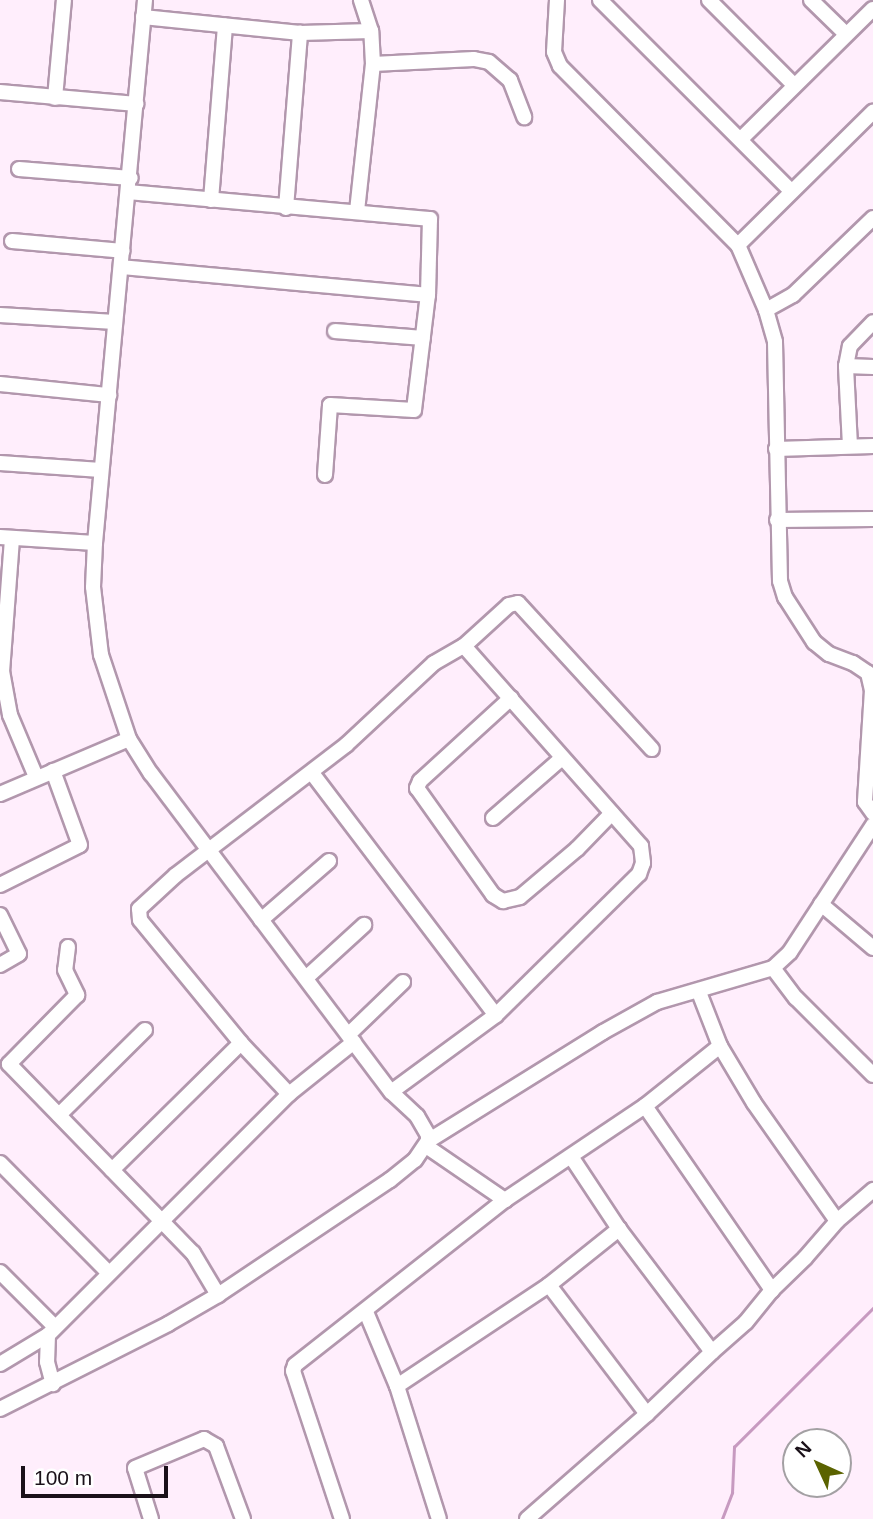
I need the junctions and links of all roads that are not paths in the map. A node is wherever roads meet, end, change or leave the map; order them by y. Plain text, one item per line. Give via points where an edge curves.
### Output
1 (64, 0) edge
2 (145, 0) edge
3 (361, 0) edge
4 (557, 0) edge
5 (600, 0) edge
6 (709, 0) edge
7 (811, 0) edge
8 (872, 7) edge
9 (143, 16) junction
10 (226, 26) junction
11 (371, 32) junction
12 (300, 33) junction
13 (846, 34) junction
14 (373, 64) junction
15 (794, 85) junction
16 (0, 92) edge
17 (55, 98) junction
18 (136, 104) junction
19 (873, 112) edge
20 (524, 117) dead end
21 (741, 139) junction
22 (19, 169) dead end
23 (130, 185) junction
24 (791, 191) junction
25 (211, 200) junction
26 (286, 208) junction
27 (358, 211) junction
28 (873, 218) edge
29 (12, 240) dead end
30 (738, 246) junction
31 (123, 251) junction
32 (121, 267) junction
33 (428, 295) junction
34 (766, 310) junction
35 (0, 315) edge
36 (115, 322) junction
37 (873, 322) edge
38 (335, 331) dead end
39 (423, 338) junction
40 (846, 366) junction
41 (873, 368) edge
42 (0, 384) edge
43 (109, 395) junction
44 (850, 446) junction
45 (873, 446) edge
46 (776, 449) junction
47 (0, 463) edge
48 (101, 470) junction
49 (325, 475) dead end
50 (873, 519) edge
51 (777, 520) junction
52 (6, 538) edge
53 (95, 543) junction
54 (464, 646) junction
55 (511, 698) junction
56 (129, 739) junction
57 (652, 749) dead end
58 (562, 758) junction
59 (53, 771) junction
60 (312, 773) junction
61 (36, 778) junction
62 (0, 794) edge
63 (612, 813) junction
64 (873, 813) edge
65 (494, 818) dead end
66 (873, 825) edge
67 (208, 850) junction
68 (329, 861) dead end
69 (0, 885) edge
70 (821, 904) junction
71 (0, 915) edge
72 (261, 920) junction
73 (364, 925) dead end
74 (68, 947) dead end
75 (873, 948) edge
76 (0, 965) edge
77 (773, 968) junction
78 (306, 978) junction
79 (403, 982) dead end
80 (699, 992) junction
81 (496, 1015) junction
82 (145, 1030) dead end
83 (351, 1038) junction
84 (241, 1043) junction
85 (720, 1045) junction
86 (873, 1075) edge
87 (391, 1092) junction
88 (289, 1094) junction
89 (645, 1106) junction
90 (59, 1115) junction
91 (427, 1144) junction
92 (572, 1158) junction
93 (0, 1163) edge
94 (112, 1170) junction
95 (873, 1190) edge
96 (505, 1200) junction
97 (837, 1221) junction
98 (160, 1222) junction
99 (619, 1228) junction
100 (0, 1272) edge
101 (108, 1272) junction
102 (549, 1286) junction
103 (772, 1290) junction
104 (218, 1295) junction
105 (366, 1312) junction
106 (52, 1331) junction
107 (712, 1352) junction
108 (0, 1364) edge
109 (53, 1384) junction
110 (397, 1386) junction
111 (0, 1409) edge
112 (648, 1414) junction
113 (151, 1519) edge
114 (243, 1519) edge
115 (342, 1519) edge
116 (439, 1519) edge
117 (527, 1519) edge

1 - 17 street
2 - 9 street
3 - 11 street
4 - 30 street via 554,52 560,66
5 - 21 street
6 - 15 street
7 - 13 street
8 - 13 street
9 - 10 street
9 - 18 street
10 - 12 street
10 - 25 street
11 - 12 street
11 - 14 street
12 - 26 street
13 - 15 street
14 - 20 street via 489,62 510,80
14 - 27 street
15 - 21 street
16 - 17 street
17 - 18 street
18 - 23 street
19 - 24 street
21 - 24 street
22 - 23 street
23 - 25 street
23 - 31 street
24 - 30 street
25 - 26 street
26 - 27 street
27 - 33 street via 430,219
28 - 34 street via 793,295
29 - 31 street
30 - 34 street
31 - 32 street
32 - 33 street
32 - 36 street
33 - 39 street
34 - 46 street via 775,342
35 - 36 street
36 - 43 street
37 - 40 street via 850,346
38 - 39 street
39 - 49 street via 414,410 330,405
40 - 41 street
40 - 44 street
42 - 43 street
43 - 48 street
44 - 45 street
44 - 46 street
46 - 51 street
47 - 48 street
48 - 53 street
50 - 51 street
51 - 64 street via 780,581 795,616 829,654 867,673 872,690 865,802
52 - 53 street
52 - 61 street via 2,671 10,715
53 - 56 street via 95,623 108,683
54 - 55 street
54 - 57 street via 509,605 518,603
54 - 60 street via 434,663
55 - 58 street
55 - 63 street via 417,788 493,895 503,901 520,897
56 - 59 street
56 - 67 street
58 - 63 street
58 - 65 street
59 - 61 street
59 - 69 street via 80,845
60 - 67 street
60 - 81 street
61 - 62 street
63 - 81 street via 641,846 644,856 639,874
66 - 70 street
67 - 72 street
67 - 84 street via 138,913
68 - 72 street
70 - 75 street
70 - 77 street via 790,952
71 - 76 street via 19,954
72 - 78 street
73 - 78 street
74 - 90 street via 65,970 77,995 9,1064
77 - 80 street
77 - 86 street via 796,998
78 - 83 street
79 - 83 street
80 - 85 street
80 - 91 street via 657,1002 635,1014
81 - 87 street
82 - 90 street
83 - 87 street
83 - 88 street
84 - 88 street
84 - 94 street
85 - 89 street
85 - 97 street via 754,1103
87 - 91 street via 417,1116 428,1135
88 - 98 street
89 - 92 street
89 - 103 street
90 - 94 street
91 - 96 street
91 - 104 street via 390,1180
92 - 96 street
92 - 99 street
93 - 101 street
94 - 98 street
95 - 97 street
96 - 105 street
97 - 103 street
98 - 101 street
98 - 104 street via 192,1253
99 - 102 street
99 - 107 street
100 - 106 street
101 - 106 street
102 - 110 street
102 - 112 street
103 - 107 street via 746,1322
104 - 109 street
105 - 110 street
105 - 115 street via 293,1371
106 - 108 street
106 - 109 street via 47,1362
107 - 112 street
109 - 111 street
110 - 116 street
112 - 117 street
113 - 114 street via 135,1468 204,1439 216,1446

